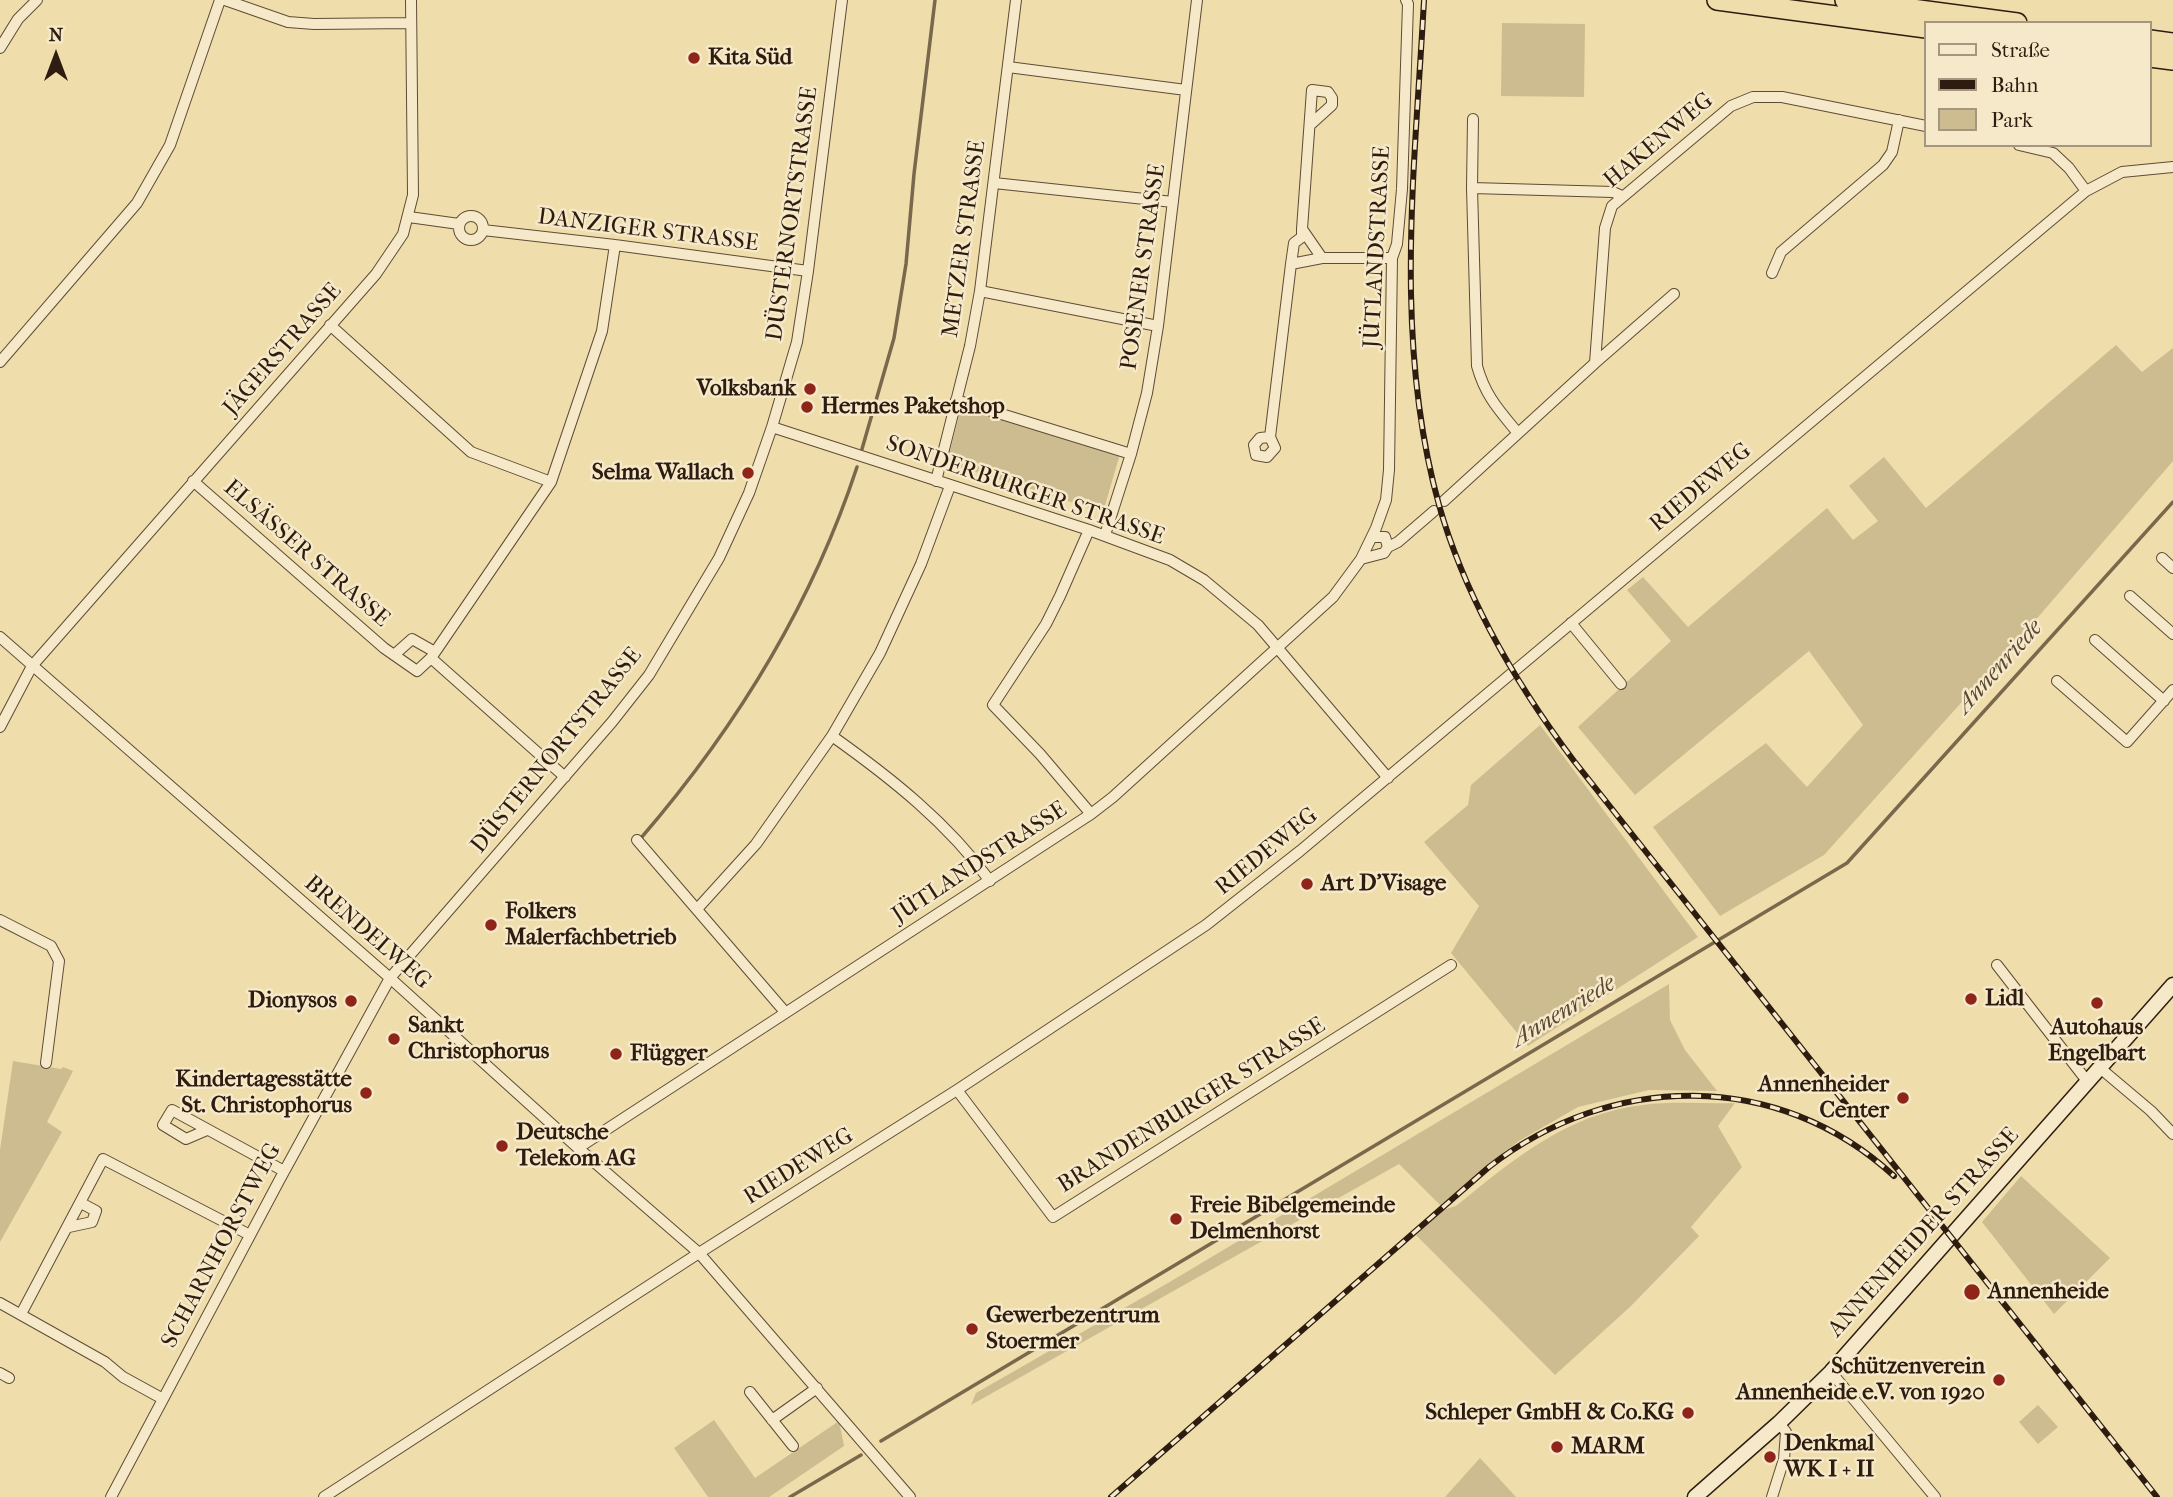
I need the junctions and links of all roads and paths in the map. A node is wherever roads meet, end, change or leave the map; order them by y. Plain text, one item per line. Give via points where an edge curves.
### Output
1 (37, 0) edge
2 (223, 0) edge
3 (411, 0) edge
4 (842, 0) edge
5 (1016, 0) edge
6 (1197, 0) edge
7 (1406, 0) edge
8 (1717, 0) edge
9 (1845, 0) edge
10 (2002, 21) edge
11 (411, 23) junction
12 (1924, 28) edge
13 (2152, 40) edge
14 (2173, 43) edge
15 (0, 48) edge
16 (2152, 57) edge
17 (2173, 60) edge
18 (1008, 67) junction
19 (1186, 90) junction
20 (1473, 119) dead end
21 (1899, 120) junction
22 (1310, 125) dead end
23 (1924, 126) edge
24 (2028, 147) edge
25 (2173, 167) edge
26 (994, 183) junction
27 (1472, 188) junction
28 (2086, 191) junction
29 (1622, 196) junction
30 (1173, 202) junction
31 (409, 217) junction
32 (459, 225) junction
33 (1302, 229) junction
34 (483, 230) junction
35 (615, 245) junction
36 (1322, 258) junction
37 (1392, 258) junction
38 (1291, 264) junction
39 (808, 271) junction
40 (1772, 273) dead end
41 (979, 291) junction
42 (1674, 294) dead end
43 (330, 325) junction
44 (1158, 326) junction
45 (0, 362) edge
46 (1595, 363) junction
47 (956, 400) junction
48 (772, 427) junction
49 (1517, 432) junction
50 (1270, 438) dead end
51 (1131, 454) junction
52 (193, 481) junction
53 (936, 481) junction
54 (551, 482) junction
55 (950, 486) junction
56 (1444, 501) dead end
57 (1434, 511) dead end
58 (1089, 530) junction
59 (1105, 535) junction
60 (1372, 537) junction
61 (1388, 547) junction
62 (2162, 558) dead end
63 (1361, 559) junction
64 (2173, 568) edge
65 (2130, 596) dead end
66 (1571, 623) junction
67 (2173, 634) edge
68 (0, 637) edge
69 (2095, 640) dead end
70 (1278, 648) junction
71 (394, 655) junction
72 (433, 655) junction
73 (32, 666) junction
74 (2057, 681) dead end
75 (1620, 684) dead end
76 (2173, 690) edge
77 (2164, 701) junction
78 (0, 727) edge
79 (832, 736) junction
80 (565, 777) junction
81 (1388, 778) junction
82 (1091, 814) junction
83 (636, 840) dead end
84 (990, 881) junction
85 (698, 908) junction
86 (0, 920) edge
87 (1451, 965) dead end
88 (1997, 965) dead end
89 (390, 978) junction
90 (2173, 985) edge
91 (785, 1012) junction
92 (46, 1063) dead end
93 (2100, 1068) junction
94 (2087, 1081) junction
95 (957, 1090) junction
96 (207, 1130) dead end
97 (2173, 1134) edge
98 (578, 1148) junction
99 (284, 1171) junction
100 (81, 1203) junction
101 (69, 1227) junction
102 (250, 1235) junction
103 (699, 1253) junction
104 (0, 1303) edge
105 (21, 1314) junction
106 (1831, 1372) junction
107 (817, 1388) junction
108 (750, 1392) dead end
109 (163, 1399) junction
110 (772, 1420) junction
111 (1779, 1423) junction
112 (793, 1446) dead end
113 (111, 1497) edge
114 (324, 1497) edge
115 (910, 1497) edge
116 (1695, 1497) edge
117 (1772, 1497) edge
118 (1935, 1497) edge

1 - 15 street
2 - 11 street via 288,22
2 - 45 street via 170,145 137,204
3 - 11 street, JÄGERSTRASSE
4 - 39 street, DÜSTERNORTSTRASSE
5 - 18 street, METZER STRASSE
6 - 19 street, POSENER STRASSE
7 - 37 street, JÜTLANDSTRASSE via 1402,189
8 - 12 highway
9 - 10 highway
11 - 31 street, JÄGERSTRASSE via 414,178
13 - 14 highway
16 - 17 highway
18 - 19 street
18 - 26 street, METZER STRASSE
19 - 30 street, POSENER STRASSE
20 - 27 street
21 - 23 street, HAKENWEG
21 - 29 street, HAKENWEG via 1782,97 1753,97 1731,106
21 - 40 street via 1884,165 1781,252
22 - 33 street
24 - 28 street via 2053,152
25 - 28 street, RIEDEWEG via 2122,172
26 - 30 street
26 - 41 street, METZER STRASSE
27 - 29 street via 1613,192
27 - 49 street via 1477,366 1489,399
28 - 66 street, RIEDEWEG
29 - 46 street, HAKENWEG via 1612,206 1605,228
30 - 44 street, POSENER STRASSE
31 - 32 street, DANZIGER STRASSE
31 - 43 street, JÄGERSTRASSE via 389,257
32 - 34 street, DANZIGER STRASSE via 467,216 475,217
32 - 34 street, DANZIGER STRASSE via 462,237 469,241 476,240
33 - 36 street
33 - 38 street
34 - 35 street, DANZIGER STRASSE
35 - 39 street, DANZIGER STRASSE
35 - 54 street via 602,331
36 - 37 street
36 - 38 street
37 - 60 street, JÜTLANDSTRASSE via 1389,470 1386,500
38 - 50 street
39 - 48 street, DÜSTERNORTSTRASSE via 797,342
41 - 44 street
41 - 47 street, METZER STRASSE
42 - 46 street
43 - 52 street, JÄGERSTRASSE
43 - 54 street via 471,452
44 - 51 street, POSENER STRASSE
46 - 49 street
47 - 51 street
47 - 53 street, METZER STRASSE
48 - 53 street, SONDERBURGER STRASSE
48 - 80 street, DÜSTERNORTSTRASSE via 719,558 649,676
49 - 56 street
51 - 59 street, POSENER STRASSE
52 - 71 street, ELSÄSSER STRASSE
52 - 73 street, JÄGERSTRASSE
53 - 55 street, SONDERBURGER STRASSE
54 - 72 street
55 - 58 street, SONDERBURGER STRASSE
55 - 79 street via 880,653
57 - 61 street
58 - 59 street, SONDERBURGER STRASSE
58 - 82 street via 1046,624 993,705
59 - 70 street, SONDERBURGER STRASSE via 1170,560 1204,580
60 - 61 street via 1385,537
60 - 63 street, JÜTLANDSTRASSE
61 - 63 street via 1384,553
62 - 64 street
63 - 70 street, JÜTLANDSTRASSE via 1334,597
65 - 67 street
66 - 75 street
66 - 81 street, RIEDEWEG
68 - 73 street, BRENDELWEG
69 - 77 street
70 - 81 street, SONDERBURGER STRASSE
70 - 82 street, JÜTLANDSTRASSE
71 - 72 street, ELSÄSSER STRASSE via 412,639
71 - 72 street, ELSÄSSER STRASSE via 417,671
72 - 80 street, ELSÄSSER STRASSE
73 - 78 street, JÄGERSTRASSE
73 - 89 street, BRENDELWEG
74 - 77 street via 2127,742
76 - 77 street
79 - 84 street via 882,771 947,830
79 - 85 street via 756,844
80 - 89 street, DÜSTERNORTSTRASSE
81 - 95 street, RIEDEWEG via 1206,925
82 - 84 street, JÜTLANDSTRASSE
83 - 85 street
84 - 91 street, JÜTLANDSTRASSE
85 - 91 street
86 - 92 street via 51,946 59,961
87 - 95 street, BRANDENBURGER STRASSE via 1053,1217
88 - 94 street
89 - 98 street, BRENDELWEG
89 - 99 street, SCHARNHORSTWEG
90 - 93 street, ANNENHEIDER STRASSE
91 - 98 street, JÜTLANDSTRASSE
93 - 94 street, ANNENHEIDER STRASSE
93 - 97 street
94 - 106 street, ANNENHEIDER STRASSE
95 - 103 street, RIEDEWEG
96 - 99 street
98 - 103 street, BRENDELWEG
99 - 102 street, SCHARNHORSTWEG
100 - 101 street
100 - 101 street via 96,1211 92,1222
100 - 102 street via 103,1159
101 - 105 street
102 - 109 street, SCHARNHORSTWEG
103 - 107 street, BRENDELWEG
103 - 114 street, RIEDEWEG
104 - 105 street
105 - 109 street
106 - 111 street, ANNENHEIDER STRASSE
106 - 118 street
107 - 110 street
107 - 115 street, BRENDELWEG
108 - 110 street
109 - 113 street, SCHARNHORSTWEG
110 - 112 street
111 - 116 street, ANNENHEIDER STRASSE
111 - 117 street via 1786,1432 1784,1459

